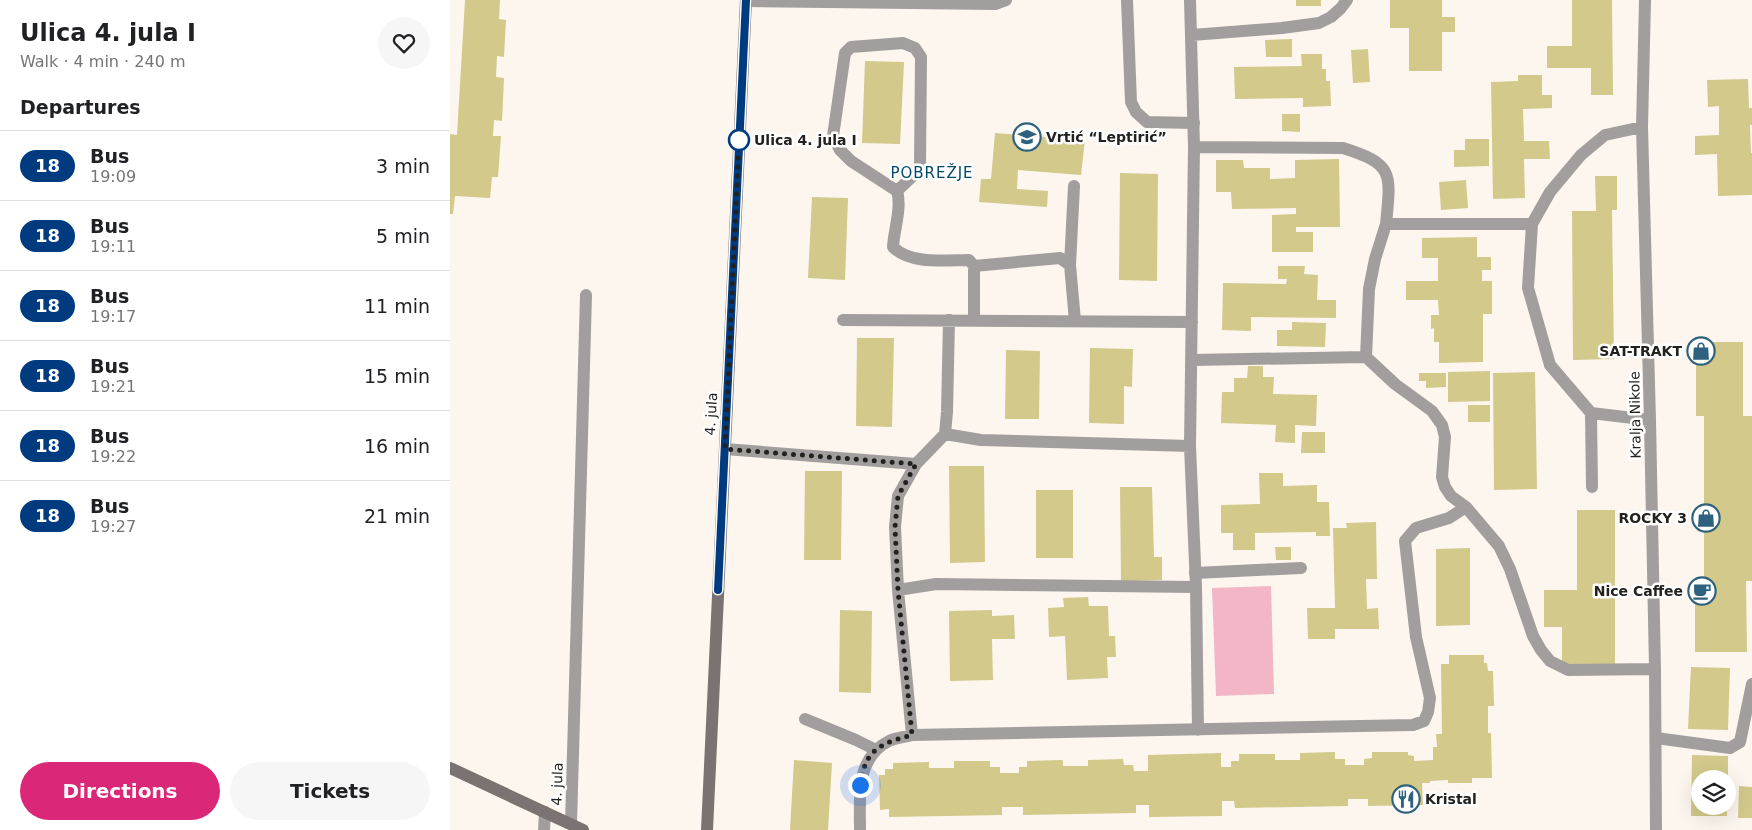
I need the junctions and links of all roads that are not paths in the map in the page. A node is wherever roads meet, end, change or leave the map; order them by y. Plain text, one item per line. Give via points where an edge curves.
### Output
1 (1006, 0) edge
2 (1127, 0) edge
3 (1190, 0) edge
4 (1347, 0) edge
5 (1644, 0) edge
6 (746, 1) edge
7 (1192, 35) junction
8 (1194, 123) junction
9 (1642, 127) junction
10 (1194, 147) junction
11 (1074, 186) dead end
12 (897, 191) junction
13 (1386, 224) junction
14 (1532, 224) junction
15 (1070, 264) junction
16 (974, 266) junction
17 (586, 295) dead end
18 (843, 320) dead end
19 (949, 320) junction
20 (974, 320) junction
21 (1075, 321) junction
22 (1192, 322) junction
23 (1366, 357) junction
24 (1192, 360) junction
25 (1591, 413) junction
26 (1650, 420) junction
27 (945, 434) junction
28 (1190, 446) junction
29 (725, 449) junction
30 (916, 464) junction
31 (1592, 487) dead end
32 (1466, 507) junction
33 (1301, 568) dead end
34 (1195, 573) junction
35 (1196, 588) junction
36 (898, 590) junction
37 (1655, 669) junction
38 (1752, 684) edge
39 (806, 719) dead end
40 (1198, 730) junction
41 (912, 735) junction
42 (1656, 738) junction
43 (876, 750) junction
44 (450, 768) edge
45 (545, 812) junction
46 (571, 824) junction
47 (544, 830) edge
48 (583, 830) edge
49 (707, 830) edge
50 (860, 830) edge
51 (1656, 830) edge

1 - 6 street via 995,4
2 - 8 street via 1131,102 1136,112 1146,122
3 - 7 street
4 - 7 street via 1342,8 1318,23
5 - 9 street, Kralja Nikole
6 - 29 main road, 4. jula
7 - 8 street
8 - 10 street
9 - 14 street via 1605,135 1581,155 1550,192
9 - 26 street, Kralja Nikole
10 - 13 street via 1342,148 1364,155 1379,163 1385,171 1389,196
10 - 22 street
11 - 15 street
12 - 12 street via 851,161 840,150 834,136 845,54 851,47 903,43 915,48 921,57 920,166
12 - 16 street via 900,199 894,247 900,254 926,260 969,260
13 - 14 street
13 - 23 street via 1369,289
14 - 25 street via 1528,288 1550,365
15 - 16 street via 1060,258
15 - 21 street
16 - 20 street
17 - 46 street, 4. jula
18 - 19 street
19 - 20 street
19 - 27 street
20 - 21 street
21 - 22 street
22 - 24 street
23 - 24 street
23 - 32 street via 1395,384 1432,411 1442,425 1445,437 1442,476 1451,496
24 - 28 street
25 - 26 street
25 - 31 street
26 - 37 street, Kralja Nikole
27 - 28 street via 981,440
27 - 30 street
28 - 34 street
29 - 30 street
29 - 49 main road, 4. jula
30 - 36 street via 898,496 895,527
32 - 37 street via 1500,546 1534,636 1550,661 1568,670
32 - 40 street via 1449,518 1416,528 1405,541 1416,637 1430,698 1424,720 1413,726
33 - 34 street
34 - 35 street
35 - 36 street via 936,584
35 - 40 street
36 - 41 street
37 - 42 street, Kralja Nikole
38 - 42 street via 1740,742 1730,748
39 - 43 street
40 - 41 street
41 - 43 street via 890,740
42 - 51 street, Kralja Nikole
43 - 50 street via 865,764 860,785
44 - 45 main road
45 - 46 main road
45 - 47 street
46 - 48 main road

